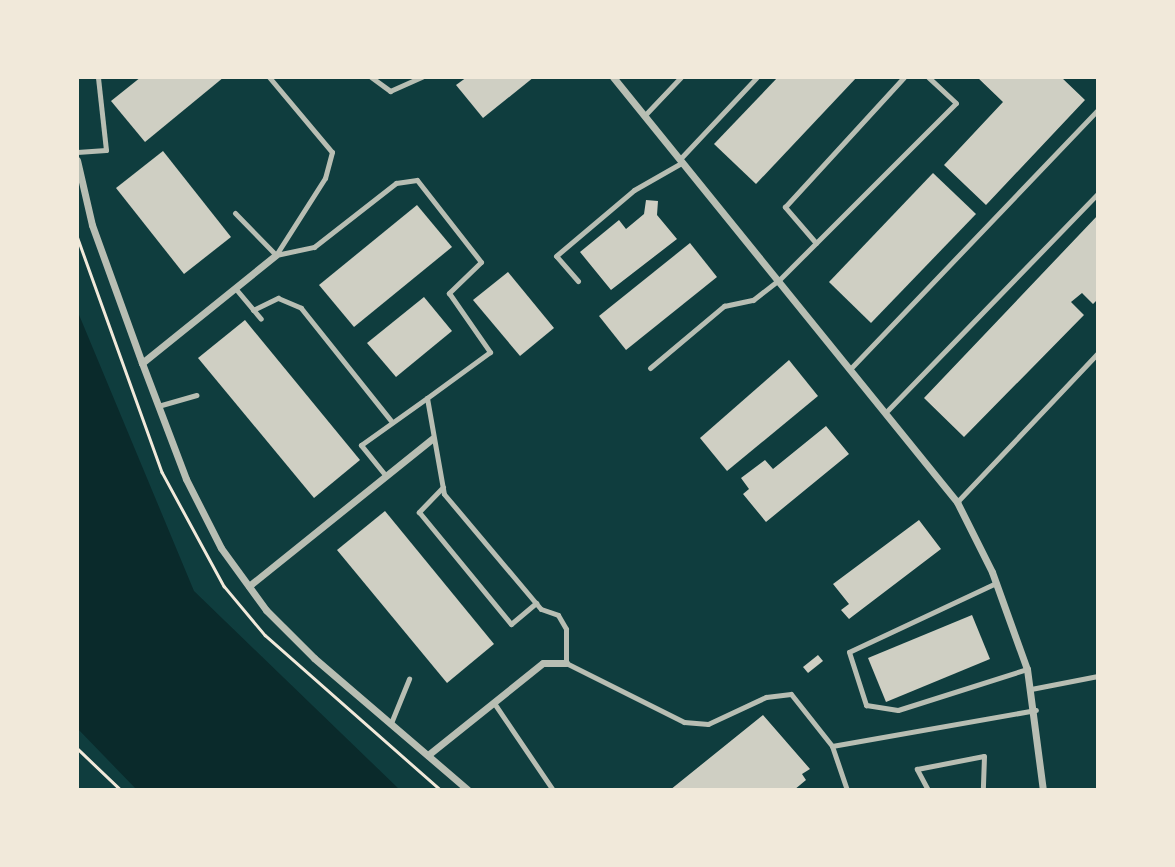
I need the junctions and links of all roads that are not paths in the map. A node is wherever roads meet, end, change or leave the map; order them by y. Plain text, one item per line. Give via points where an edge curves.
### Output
1 (98, 77) edge
2 (269, 77) edge
3 (371, 77) edge
4 (422, 77) edge
5 (613, 77) edge
6 (681, 77) edge
7 (757, 77) edge
8 (904, 77) edge
9 (928, 77) edge
10 (943, 77) edge
11 (936, 84) junction
12 (1098, 110) edge
13 (645, 116) junction
14 (77, 152) edge
15 (77, 160) edge
16 (681, 160) junction
17 (1098, 192) edge
18 (235, 213) dead end
19 (816, 243) junction
20 (276, 255) junction
21 (779, 280) junction
22 (578, 281) dead end
23 (235, 288) junction
24 (253, 310) junction
25 (261, 320) dead end
26 (1098, 353) edge
27 (142, 363) junction
28 (852, 367) junction
29 (650, 368) dead end
30 (196, 395) dead end
31 (427, 398) junction
32 (158, 407) junction
33 (888, 410) junction
34 (393, 422) junction
35 (432, 439) junction
36 (386, 476) junction
37 (443, 487) junction
38 (957, 502) junction
39 (996, 583) junction
40 (249, 586) junction
41 (536, 604) junction
42 (566, 663) junction
43 (1027, 669) junction
44 (1098, 676) edge
45 (409, 679) dead end
46 (1031, 689) junction
47 (494, 703) junction
48 (1036, 710) junction
49 (391, 723) junction
50 (832, 746) junction
51 (428, 755) junction
52 (468, 790) edge
53 (553, 790) edge
54 (847, 790) edge
55 (928, 790) edge
56 (983, 790) edge
57 (1043, 790) edge

1 - 14 lane via 106,150
2 - 20 lane via 332,152 324,178
3 - 4 lane via 390,91
5 - 13 street
6 - 13 lane
7 - 16 lane
8 - 19 lane via 785,206
9 - 11 lane
10 - 11 lane
11 - 19 lane via 956,103
12 - 28 lane
13 - 16 street
15 - 27 street via 92,225
16 - 21 street
16 - 22 lane via 634,190 556,256
17 - 33 lane
18 - 20 lane
19 - 21 lane
20 - 23 street
20 - 31 lane via 314,247 396,183 417,180 481,262 449,292 490,352
21 - 28 street
21 - 29 lane via 753,300 724,306
23 - 24 lane
23 - 27 street
24 - 25 lane
24 - 34 lane via 278,298 301,308
26 - 38 lane
27 - 32 street
28 - 33 street
30 - 32 lane
31 - 34 lane
31 - 35 lane
32 - 40 street via 186,479
33 - 38 street
34 - 36 lane via 361,445
35 - 36 street
35 - 37 lane
36 - 40 street
37 - 41 lane
37 - 41 lane via 419,512 511,624
38 - 39 street
39 - 43 street
39 - 43 lane via 849,652 866,705 898,710
40 - 49 street via 314,658
41 - 42 lane via 558,615 566,629
42 - 47 street via 544,663
42 - 50 lane via 684,722 708,724 766,697 791,694
43 - 46 street
44 - 46 lane
45 - 49 lane
46 - 48 street
47 - 51 street
47 - 53 lane
48 - 50 lane
48 - 57 street
49 - 51 street
50 - 54 lane
51 - 52 street
55 - 56 lane via 917,769 984,756

